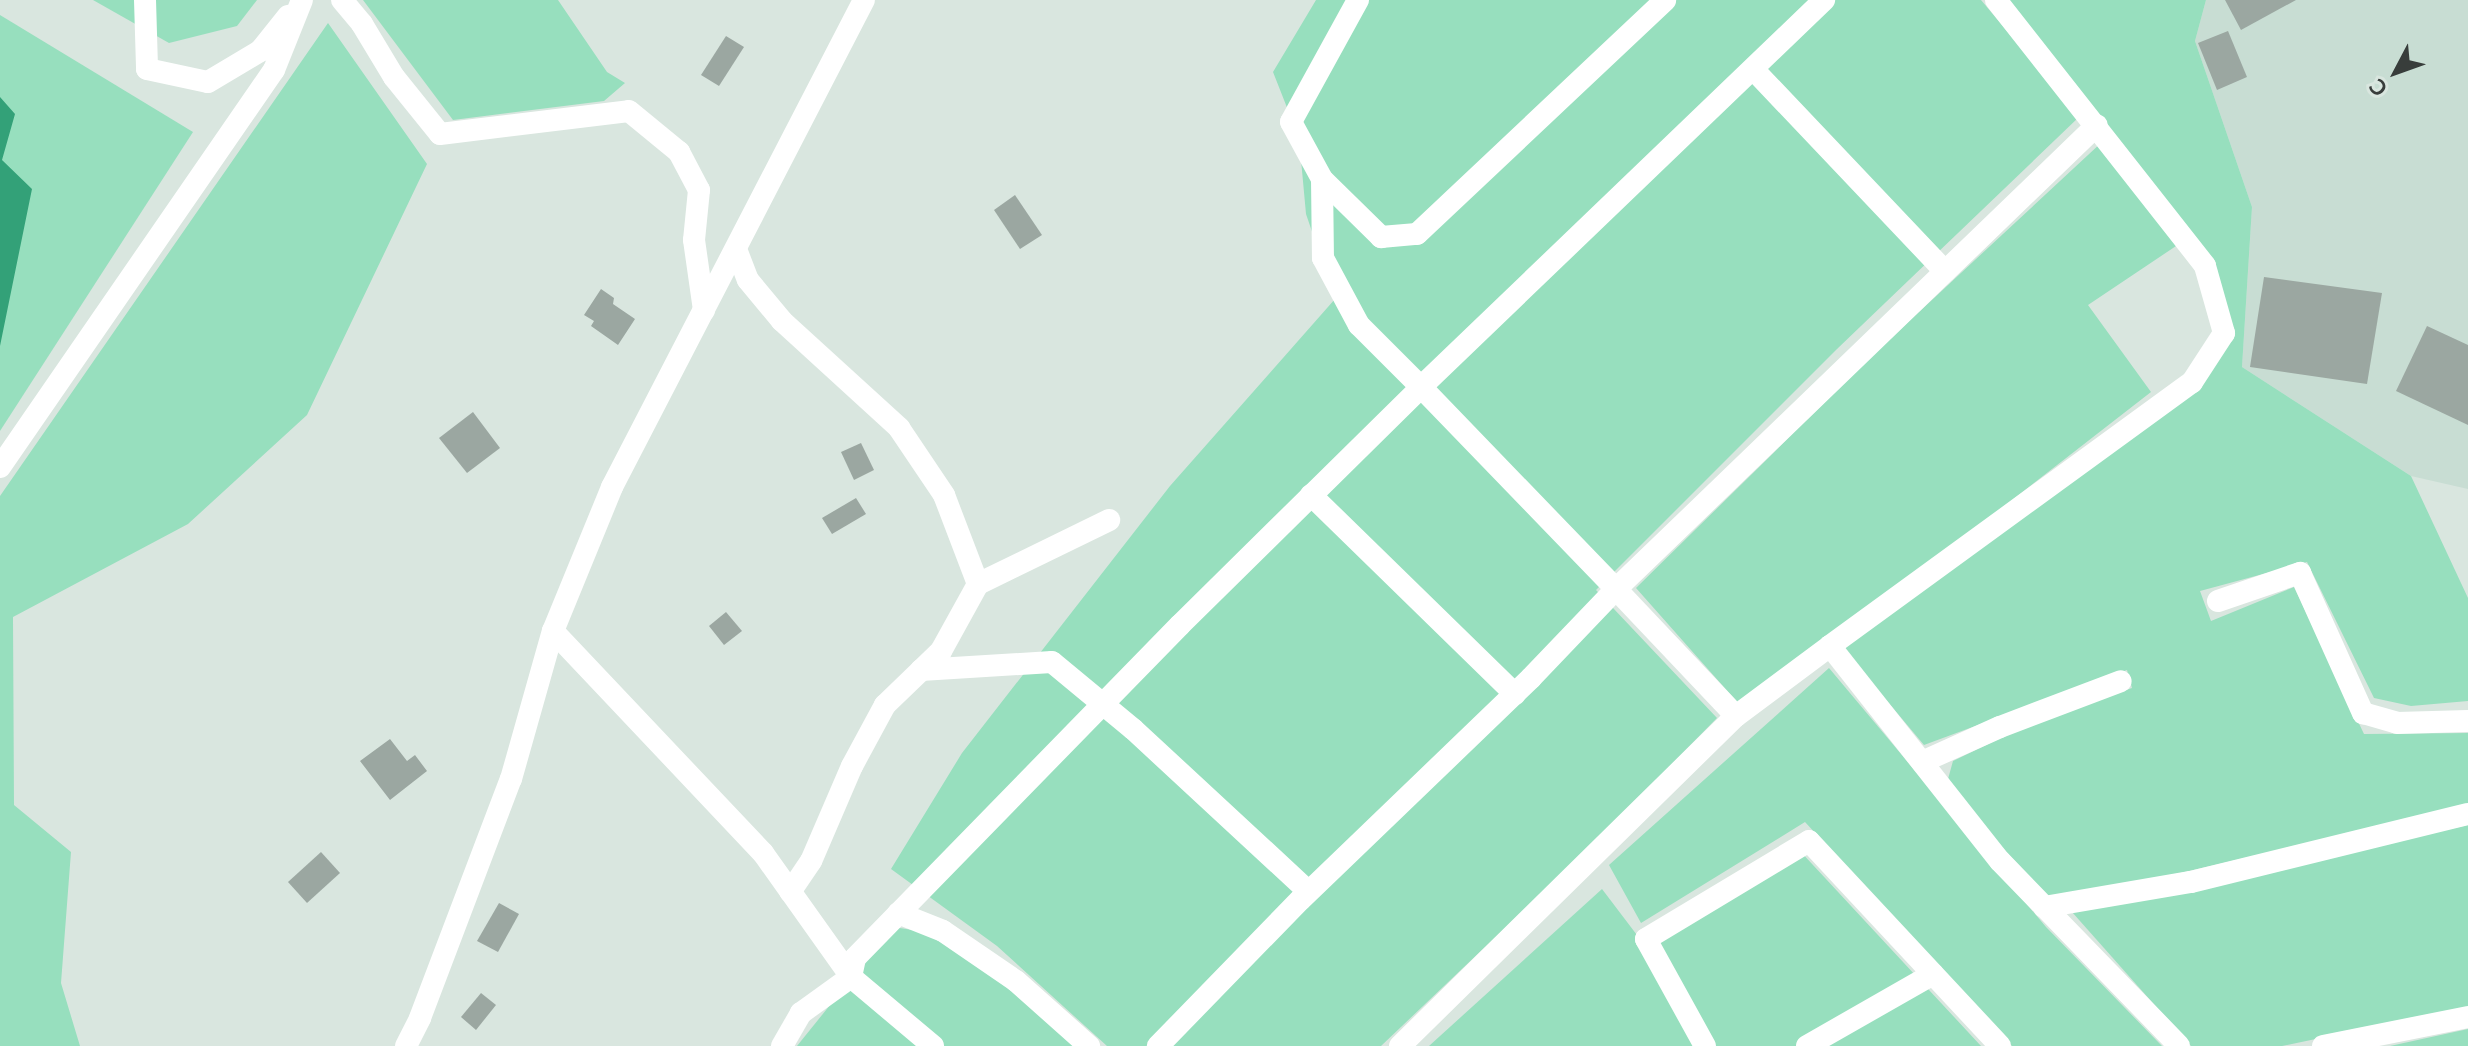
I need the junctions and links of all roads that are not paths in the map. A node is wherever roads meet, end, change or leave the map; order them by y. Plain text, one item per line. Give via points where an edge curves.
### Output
1 (145, 0) edge
2 (302, 0) edge
3 (342, 0) edge
4 (864, 0) edge
5 (1358, 0) edge
6 (1665, 0) edge
7 (1824, 0) edge
8 (1996, 0) edge
9 (1753, 69) junction
10 (2097, 125) junction
11 (1322, 179) junction
12 (736, 249) junction
13 (1945, 271) junction
14 (704, 310) junction
15 (1421, 387) junction
16 (0, 467) edge
17 (1311, 495) junction
18 (1109, 520) dead end
19 (978, 584) junction
20 (1616, 589) junction
21 (2218, 601) dead end
22 (553, 631) junction
23 (1830, 646) junction
24 (921, 670) junction
25 (2121, 681) dead end
26 (1515, 694) junction
27 (1103, 703) junction
28 (1736, 716) junction
29 (2468, 721) edge
30 (1922, 762) junction
31 (2468, 814) edge
32 (1308, 891) junction
33 (790, 892) junction
34 (2044, 907) junction
35 (898, 913) junction
36 (1933, 974) junction
37 (851, 977) junction
38 (2468, 1017) edge
39 (406, 1046) edge
40 (782, 1046) edge
41 (933, 1046) edge
42 (1089, 1046) edge
43 (1158, 1046) edge
44 (1400, 1046) edge
45 (1705, 1046) edge
46 (1807, 1046) edge
47 (2000, 1046) edge
48 (2179, 1046) edge
49 (2323, 1046) edge

1 - 2 street via 147,69 208,82 260,51
2 - 16 street via 274,70
3 - 14 street via 440,134 629,111 679,152 699,190 694,240
4 - 12 street
5 - 11 street via 1291,122
6 - 11 street via 1417,234 1381,237
7 - 9 street
8 - 10 street
9 - 13 street
9 - 15 street
10 - 13 street
10 - 23 street via 2205,266 2224,333 2192,382
11 - 15 street via 1323,258 1359,325
12 - 14 street
12 - 19 street via 748,280 782,321 899,428 944,495
13 - 20 street
14 - 22 street via 612,487
15 - 17 street
15 - 20 street
17 - 26 street
17 - 27 street
18 - 19 street
19 - 24 street via 941,651
20 - 26 street
20 - 28 street
21 - 29 street via 2300,573 2363,713 2397,723
22 - 33 street via 763,853
22 - 39 street via 511,779
23 - 28 street
23 - 30 street
24 - 27 street via 1052,662
24 - 33 street via 885,705 811,861
25 - 30 street
26 - 32 street
27 - 32 street
27 - 35 street
28 - 44 street
30 - 34 street via 2000,861
31 - 34 street via 2191,882
32 - 43 street
33 - 37 street
34 - 48 street
35 - 37 street via 855,958
35 - 42 street via 956,939 1016,981
36 - 45 street via 1809,841 1646,939
36 - 46 street
36 - 47 street
37 - 40 street via 801,1013
37 - 41 street
38 - 49 street

